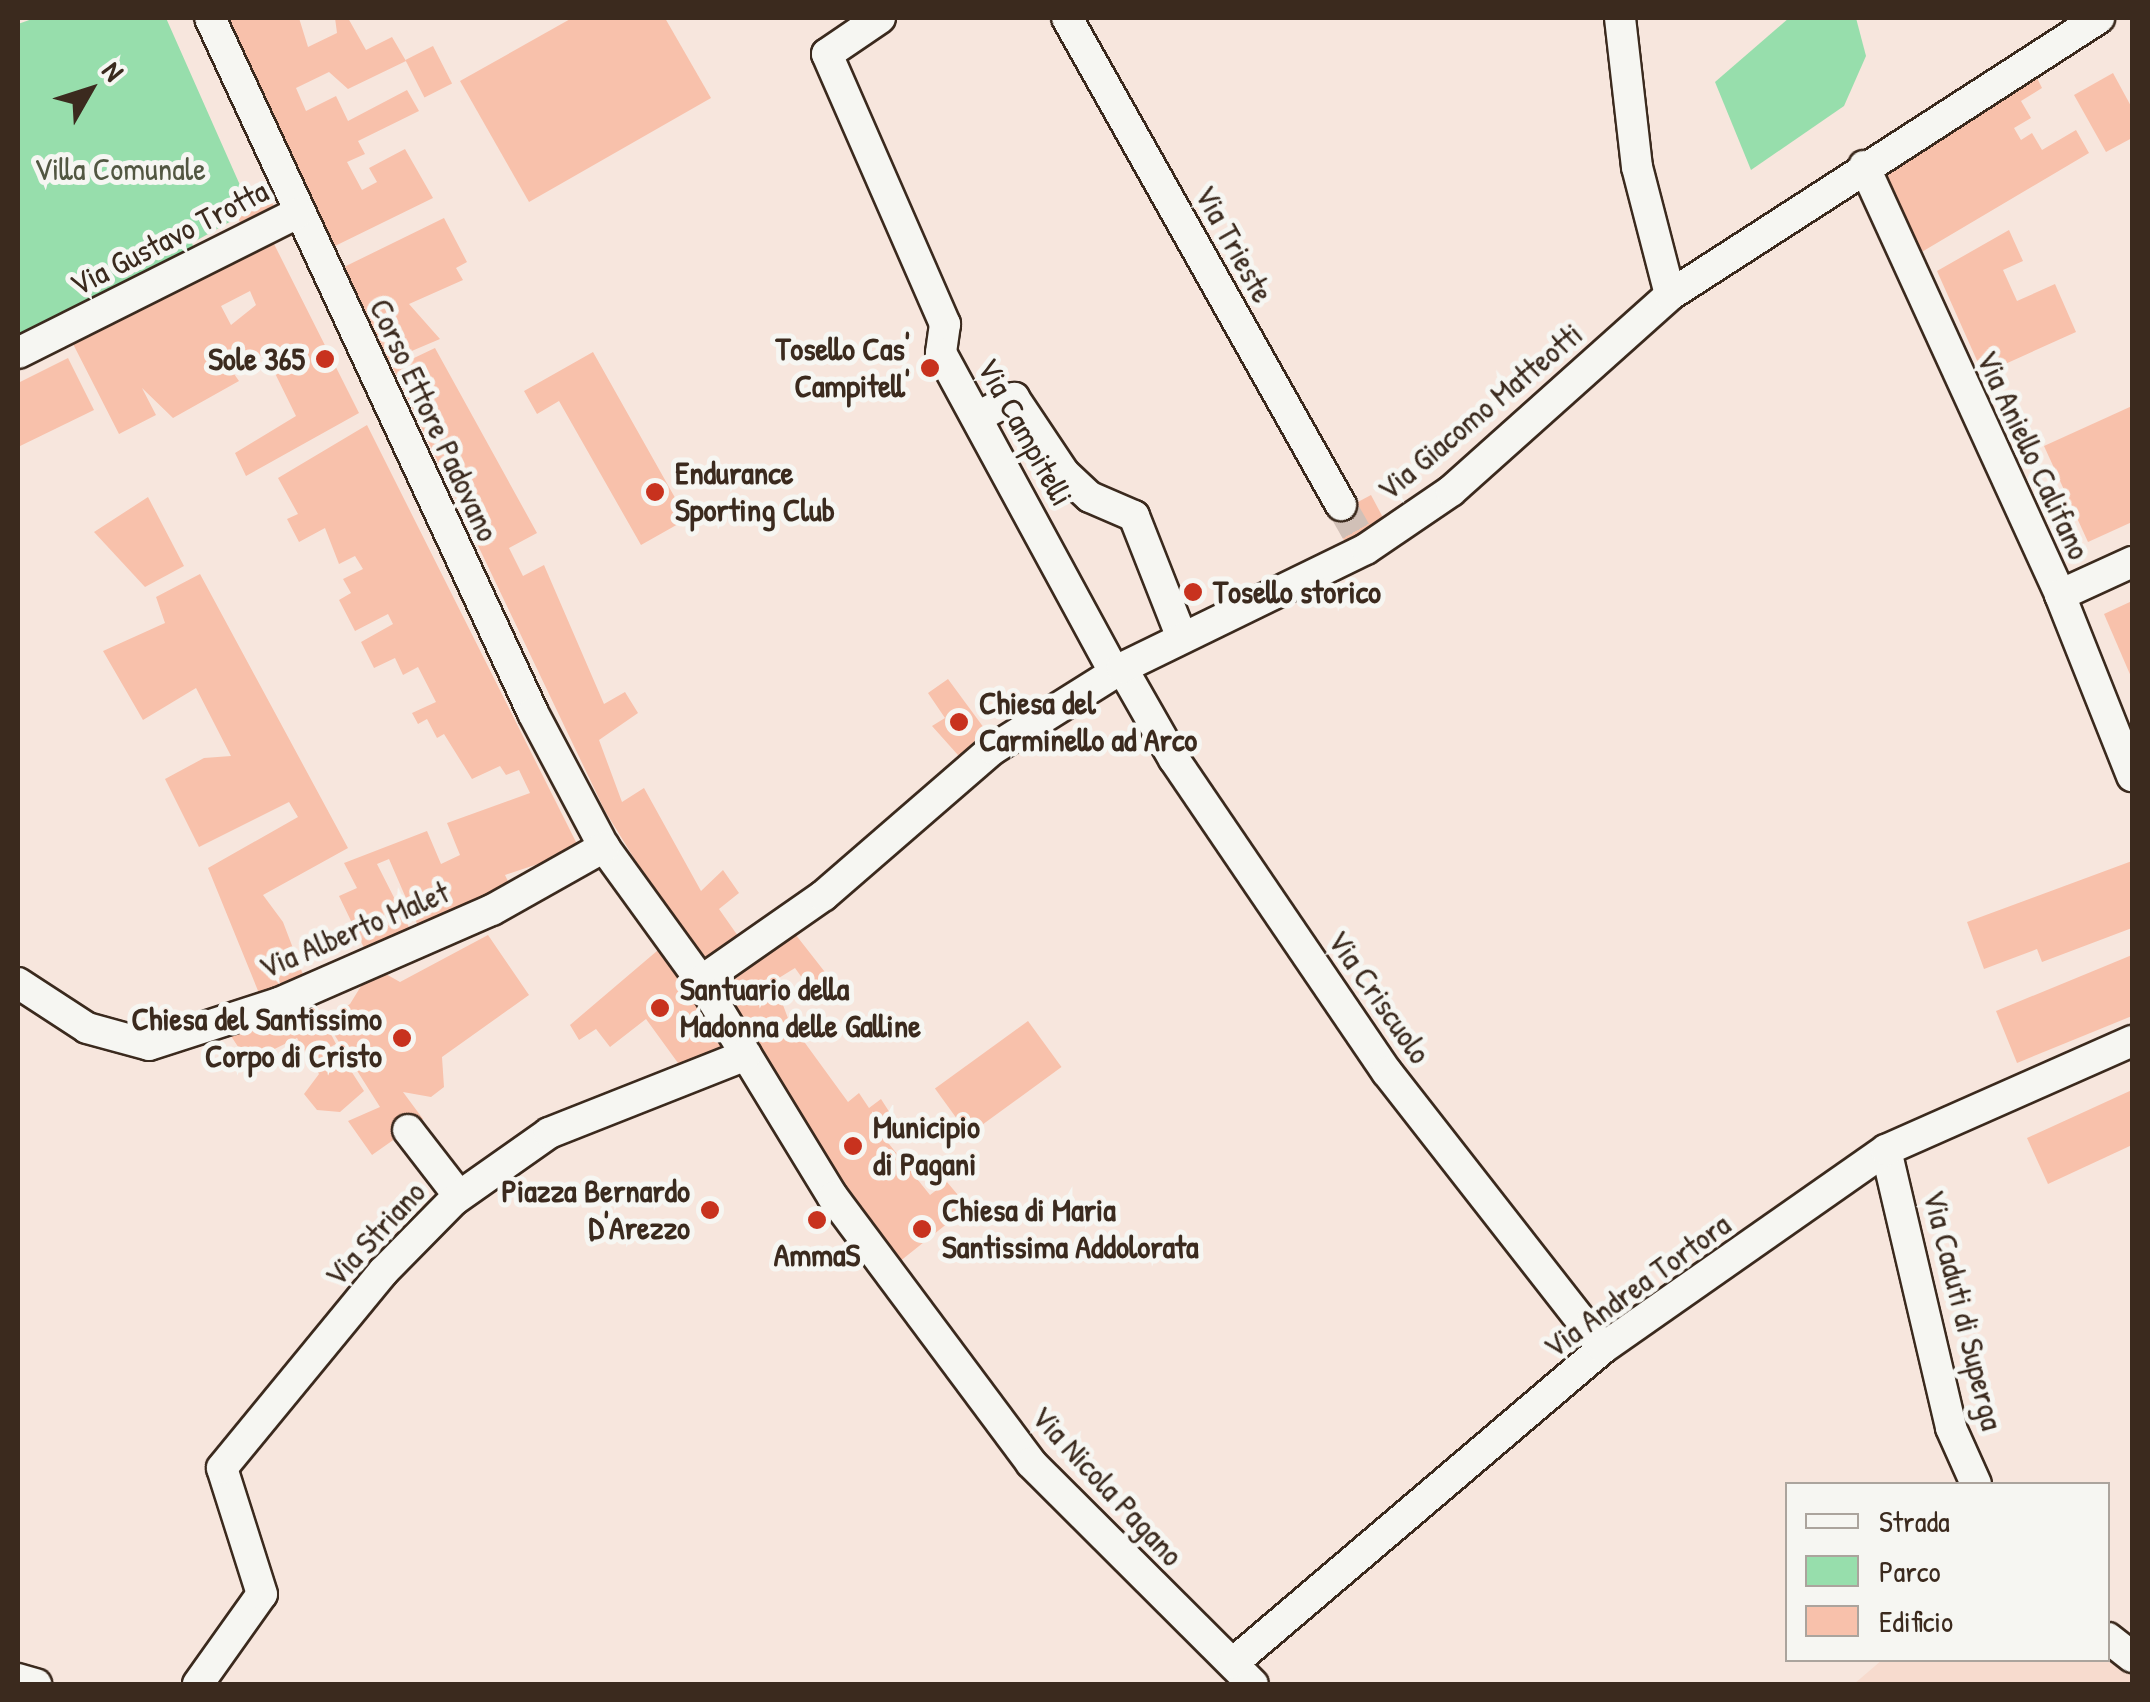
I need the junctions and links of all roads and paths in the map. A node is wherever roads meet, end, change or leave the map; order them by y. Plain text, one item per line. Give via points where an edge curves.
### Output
1 (210, 18) edge
2 (880, 18) edge
3 (1066, 18) edge
4 (1620, 18) edge
5 (2099, 18) edge
6 (1864, 166) junction
7 (298, 213) junction
8 (1670, 295) junction
9 (18, 353) edge
10 (978, 417) junction
11 (1340, 504) tunnel mouth
12 (2132, 562) edge
13 (2060, 595) junction
14 (1182, 638) junction
15 (1118, 670) junction
16 (2132, 776) edge
17 (604, 848) junction
18 (702, 981) junction
19 (18, 983) edge
20 (2132, 1041) edge
21 (746, 1055) junction
22 (408, 1130) dead end
23 (1886, 1150) junction
24 (459, 1196) junction
25 (1603, 1348) junction
26 (1975, 1482) edge
27 (2110, 1640) edge
28 (2132, 1657) edge
29 (1243, 1674) edge
30 (18, 1679) edge
31 (36, 1684) edge
32 (198, 1684) edge

1 - 7 street, Corso Ettore Padovano
2 - 10 street, Via Campitelli via 826,54 945,324 941,353
3 - 11 street, Via Trieste
4 - 8 street via 1631,133
5 - 6 street, Via Giacomo Matteotti
6 - 8 street, Via Giacomo Matteotti
6 - 13 street, Via Aniello Califano
7 - 9 street, Via Gustavo Trotta
7 - 17 street, Corso Ettore Padovano
8 - 14 street, Via Giacomo Matteotti via 1451,490 1366,549
10 - 14 street via 1014,398 1064,473 1090,496 1134,516
10 - 15 street, Via Campitelli
12 - 13 street
13 - 16 street, Via Aniello Califano
14 - 15 street, Via Giacomo Matteotti
15 - 18 street, Via Giacomo Matteotti via 967,768 823,896
15 - 25 street, Via Criscuolo via 1388,1072
17 - 18 street, Corso Ettore Padovano
17 - 19 street, Via Alberto Malet via 492,910 279,1004 149,1046 86,1028
18 - 21 street
20 - 23 street, Via Andrea Tortora
21 - 24 street, Via Striano via 549,1133
21 - 29 street, Via Nicola Pagano via 833,1197 1031,1463
22 - 24 street
23 - 25 street, Via Andrea Tortora
23 - 26 street, Via Caduti di Superga via 1951,1428
24 - 32 street, Via Striano via 383,1272 222,1468 262,1594
25 - 29 street, Via Andrea Tortora
27 - 28 street
30 - 31 street

